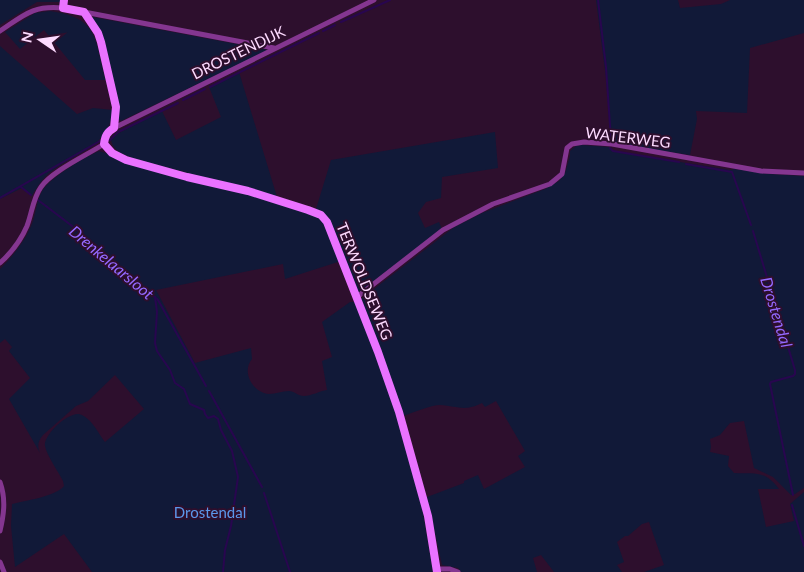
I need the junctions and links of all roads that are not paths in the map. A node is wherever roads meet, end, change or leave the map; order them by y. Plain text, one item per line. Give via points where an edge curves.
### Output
1 (374, 0) edge
2 (63, 4) edge
3 (84, 12) junction
4 (0, 31) edge
5 (274, 48) junction
6 (114, 128) junction
7 (105, 142) junction
8 (804, 173) edge
9 (0, 263) edge
10 (357, 297) junction
11 (0, 482) edge
12 (0, 531) edge
13 (0, 562) edge
14 (437, 570) edge
15 (4, 572) edge
16 (458, 572) edge

1 - 5 street, DROSTENDIJK
2 - 3 street
2 - 4 street via 35,9
3 - 5 street
3 - 6 street via 101,42 116,107
5 - 6 street, DROSTENDIJK
6 - 7 street via 108,132
7 - 9 street via 49,178 41,187 24,233
7 - 10 street, TERWOLDSEWEG via 112,153 126,160 248,191 321,215 330,227
8 - 10 street, WATERWEG via 760,171 612,144 572,144 565,153 562,174 550,184 493,204 448,227
10 - 14 street, TERWOLDSEWEG via 399,412 428,516
11 - 12 street via 4,502
13 - 15 street
14 - 16 street

